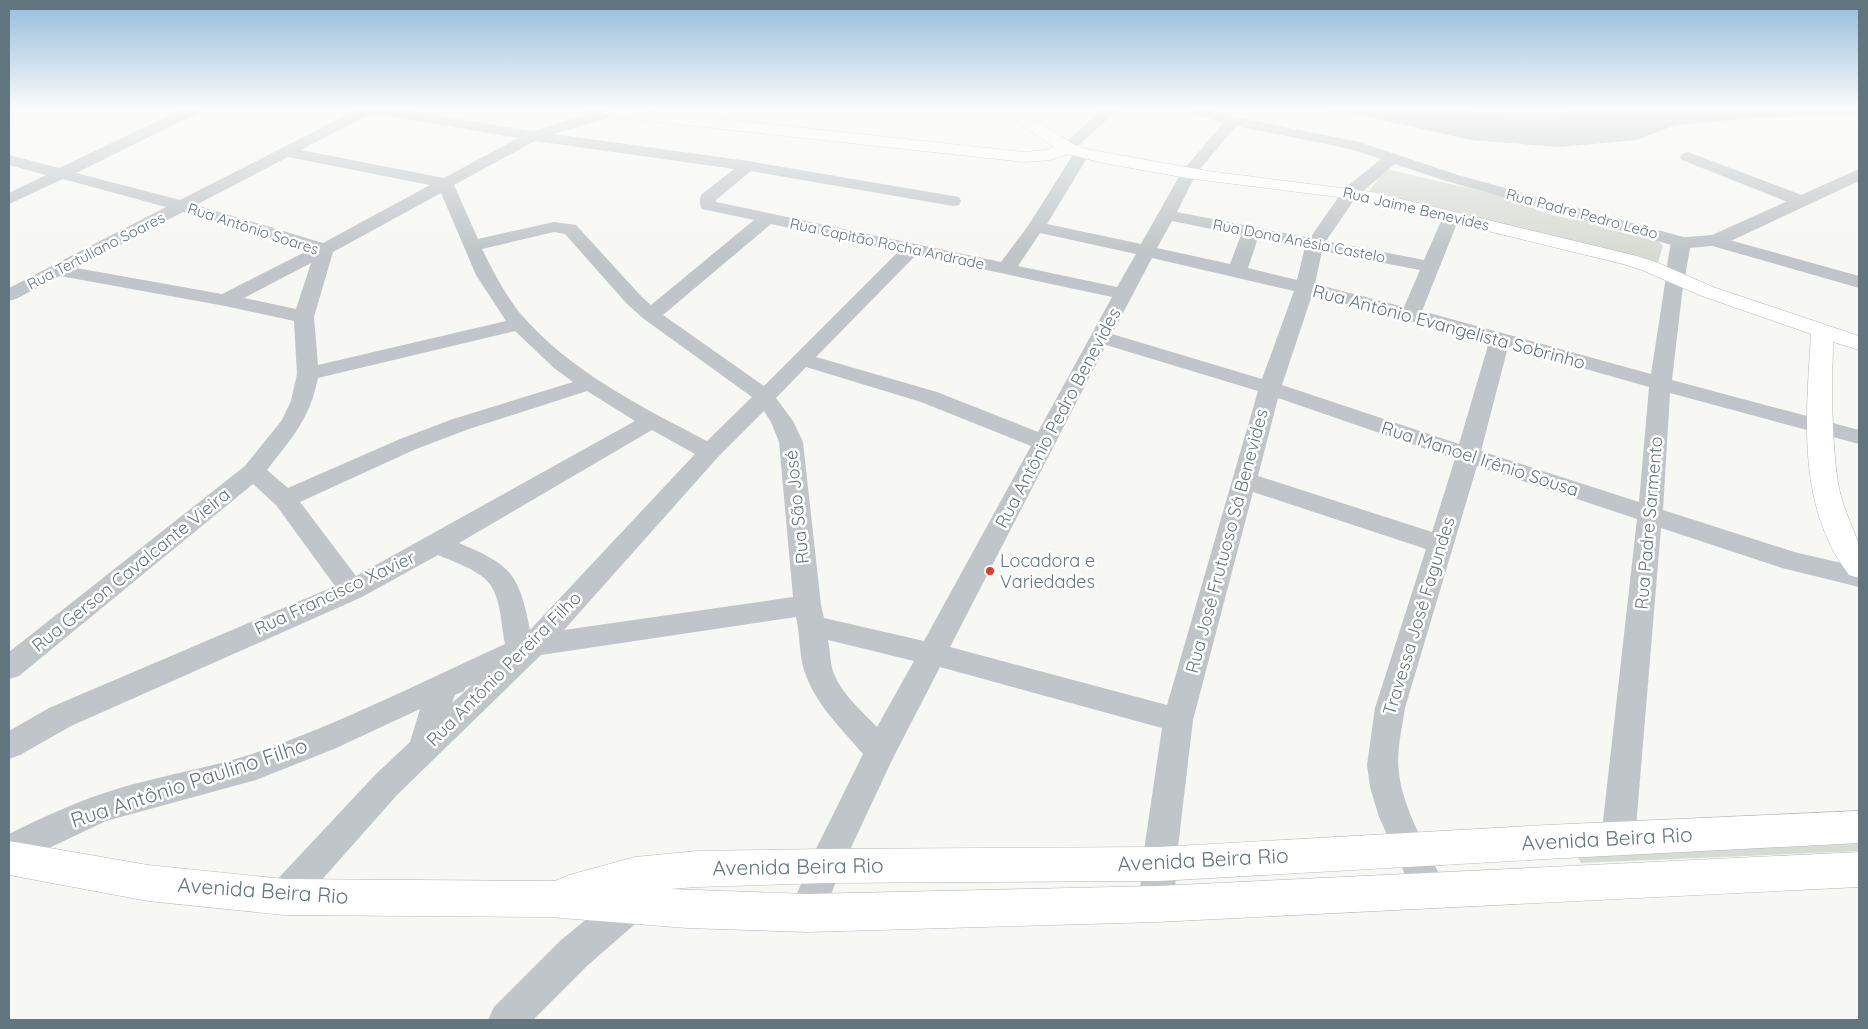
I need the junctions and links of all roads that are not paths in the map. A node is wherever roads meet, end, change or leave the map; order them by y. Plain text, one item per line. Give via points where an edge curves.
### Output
1 (96, 157) edge
2 (277, 157) edge
3 (313, 157) edge
4 (494, 157) edge
5 (684, 157) edge
6 (1071, 157) edge
7 (1109, 157) edge
8 (1202, 157) edge
9 (1394, 157) joint
10 (1688, 157) dead end
11 (9, 160) edge
12 (748, 166) junction
13 (1189, 173) junction
14 (1859, 174) edge
15 (59, 175) junction
16 (445, 183) junction
17 (1350, 193) junction
18 (9, 199) edge
19 (953, 201) dead end
20 (1801, 202) junction
21 (182, 206) junction
22 (1168, 215) junction
23 (1451, 216) junction
24 (766, 219) junction
25 (1036, 227) junction
26 (1251, 231) junction
27 (1716, 241) junction
28 (1681, 242) junction
29 (1315, 243) junction
30 (473, 246) junction
31 (325, 249) junction
32 (912, 249) junction
33 (1147, 250) junction
34 (1431, 267) junction
35 (1006, 269) junction
36 (59, 270) junction
37 (1237, 272) junction
38 (1675, 277) junction
39 (1859, 282) edge
40 (1304, 289) junction
41 (1123, 294) junction
42 (9, 295) edge
43 (225, 300) junction
44 (1411, 314) junction
45 (651, 315) junction
46 (304, 317) junction
47 (520, 324) junction
48 (1822, 331) junction
49 (1101, 337) junction
50 (1500, 340) junction
51 (1859, 343) edge
52 (801, 359) junction
53 (308, 374) junction
54 (588, 384) junction
55 (1660, 385) junction
56 (1270, 388) junction
57 (764, 396) junction
58 (652, 421) junction
59 (1820, 428) junction
60 (1859, 437) edge
61 (1045, 443) junction
62 (710, 452) junction
63 (1468, 455) junction
64 (253, 471) junction
65 (1244, 480) junction
66 (284, 498) junction
67 (1650, 515) junction
68 (437, 544) junction
69 (1440, 544) junction
70 (1859, 568) edge
71 (1859, 577) edge
72 (352, 590) junction
73 (810, 615) junction
74 (527, 647) junction
75 (933, 654) junction
76 (9, 668) edge
77 (494, 681) junction
78 (443, 684) junction
79 (1178, 720) junction
80 (9, 746) edge
81 (424, 747) junction
82 (880, 752) junction
83 (1859, 827) edge
84 (1618, 839) junction
85 (1547, 842) junction
86 (1408, 849) junction
87 (9, 850) edge
88 (9, 858) edge
89 (1159, 864) junction
90 (825, 866) junction
91 (1859, 869) edge
92 (1570, 884) junction
93 (1429, 889) junction
94 (284, 897) junction
95 (549, 899) junction
96 (1157, 904) junction
97 (631, 905) junction
98 (807, 913) junction
99 (507, 1020) edge

1 - 15 street
2 - 21 street, Rua Tertuliano Soares
3 - 16 street
4 - 16 street
5 - 12 street
6 - 25 street
7 - 13 main road, Rua Jaime Benevides
8 - 13 street, Rua Antônio Pedro Benevides
9 - 17 street
9 - 28 street, Rua Padre Pedro Leão via 1460,180
10 - 20 street
11 - 15 street, Rua Antônio Soares
12 - 19 street
12 - 24 street, Rua Capitão Rocha Andrade via 708,198 708,205
13 - 17 main road, Rua Jaime Benevides
13 - 22 street, Rua Antônio Pedro Benevides
14 - 20 street
15 - 18 street
15 - 21 street, Rua Antônio Soares
16 - 30 street
16 - 31 street
17 - 23 main road, Rua Jaime Benevides
17 - 29 street, Rua José Frutuoso Sá Benevides
20 - 27 street
21 - 31 street, Rua Antônio Soares
21 - 36 street, Rua Tertuliano Soares
22 - 26 street, Rua Dona Anésia Castelo
22 - 33 street, Rua Antônio Pedro Benevides
23 - 34 street
23 - 38 main road, Rua Jaime Benevides via 1630,260
24 - 32 street, Rua Capitão Rocha Andrade
24 - 45 street
25 - 33 street, Rua Antônio Evangelista Sobrinho
25 - 35 street
26 - 29 street, Rua Dona Anésia Castelo
26 - 37 street
27 - 28 street
27 - 39 street
28 - 38 street, Rua Padre Sarmento
29 - 34 street, Rua Dona Anésia Castelo
29 - 40 street, Rua José Frutuoso Sá Benevides
30 - 45 street, Rua São José via 554,227 570,230
30 - 47 street via 492,287
31 - 43 street
31 - 46 street, Rua Antônio Soares
32 - 35 street, Rua Capitão Rocha Andrade
32 - 52 street
33 - 37 street, Rua Antônio Evangelista Sobrinho
33 - 41 street, Rua Antônio Pedro Benevides
34 - 44 street
35 - 41 street, Rua Capitão Rocha Andrade
36 - 42 street, Rua Tertuliano Soares
36 - 43 street
37 - 40 street, Rua Antônio Evangelista Sobrinho
38 - 48 main road, Rua Jaime Benevides
38 - 55 street, Rua Padre Sarmento
40 - 44 street, Rua Antônio Evangelista Sobrinho
40 - 56 street, Rua José Frutuoso Sá Benevides
41 - 49 street, Rua Antônio Pedro Benevides
43 - 46 street
44 - 50 street, Rua Antônio Evangelista Sobrinho
45 - 57 street, Rua São José
46 - 53 street, Rua Antônio Soares
47 - 53 street
47 - 54 street via 540,345
48 - 51 main road, Rua Jaime Benevides
48 - 59 main road
49 - 56 street, Rua Manoel Irênio Sousa
49 - 61 street, Rua Antônio Pedro Benevides
50 - 55 street, Rua Antônio Evangelista Sobrinho
50 - 63 street, Travessa José Fagundes
52 - 57 street
52 - 61 street via 929,398
53 - 64 street, Rua Antônio Soares via 302,401 292,422
54 - 58 street
54 - 66 street via 452,427
55 - 59 street, Rua Antônio Evangelista Sobrinho
55 - 67 street, Rua Padre Sarmento
56 - 63 street, Rua Manoel Irênio Sousa
56 - 65 street, Rua José Frutuoso Sá Benevides
57 - 62 street, Rua Antônio Pereira Filho
57 - 73 street, Rua São José via 782,421 791,442
58 - 62 street
58 - 68 street, Rua Francisco Xavier
59 - 60 street, Rua Antônio Evangelista Sobrinho
59 - 70 main road via 1832,514 1841,538
61 - 75 street, Rua Antônio Pedro Benevides
62 - 74 street, Rua Antônio Pereira Filho
63 - 67 street, Rua Manoel Irênio Sousa
63 - 69 street, Travessa José Fagundes
64 - 66 street
64 - 76 street, Rua Gerson Cavalcante Vieira
65 - 69 street
65 - 79 street, Rua José Frutuoso Sá Benevides
66 - 72 street
67 - 71 street, Rua Manoel Irênio Sousa via 1791,561
67 - 84 street, Rua Padre Sarmento
68 - 72 street, Rua Francisco Xavier
68 - 74 street via 497,574 506,587
69 - 86 street, Travessa José Fagundes via 1390,708 1384,747 1383,774
72 - 80 street, Rua Francisco Xavier via 60,717
73 - 74 street
73 - 75 street
73 - 82 street, Rua São José via 818,668 824,684
74 - 77 street, Rua Antônio Pereira Filho
74 - 78 street, Rua Antônio Paulino Filho
75 - 79 street
75 - 82 street, Rua Antônio Pedro Benevides
77 - 78 street
77 - 81 street, Rua Antônio Pereira Filho
78 - 81 street
78 - 87 street, Rua Antônio Paulino Filho via 255,766 104,808 57,826
79 - 89 street, Rua José Frutuoso Sá Benevides
81 - 94 street, Rua Antônio Pereira Filho
82 - 90 street, Rua Antônio Pedro Benevides
83 - 84 main road, Avenida Beira Rio
84 - 85 main road, Avenida Beira Rio
85 - 86 main road, Avenida Beira Rio
85 - 92 main road
86 - 89 main road, Avenida Beira Rio
86 - 93 street, Travessa José Fagundes
88 - 94 main road, Avenida Beira Rio via 148,883
89 - 90 main road, Avenida Beira Rio
89 - 96 street, Rua José Frutuoso Sá Benevides
90 - 95 main road, Avenida Beira Rio via 697,869 635,876
90 - 98 street, Rua Antônio Pedro Benevides
91 - 92 main road, Avenida Beira Rio
92 - 93 main road, Avenida Beira Rio
93 - 96 main road, Avenida Beira Rio
94 - 95 main road, Avenida Beira Rio
95 - 97 main road, Avenida Beira Rio
96 - 98 main road, Avenida Beira Rio
97 - 98 main road, Avenida Beira Rio
97 - 99 street via 574,953

